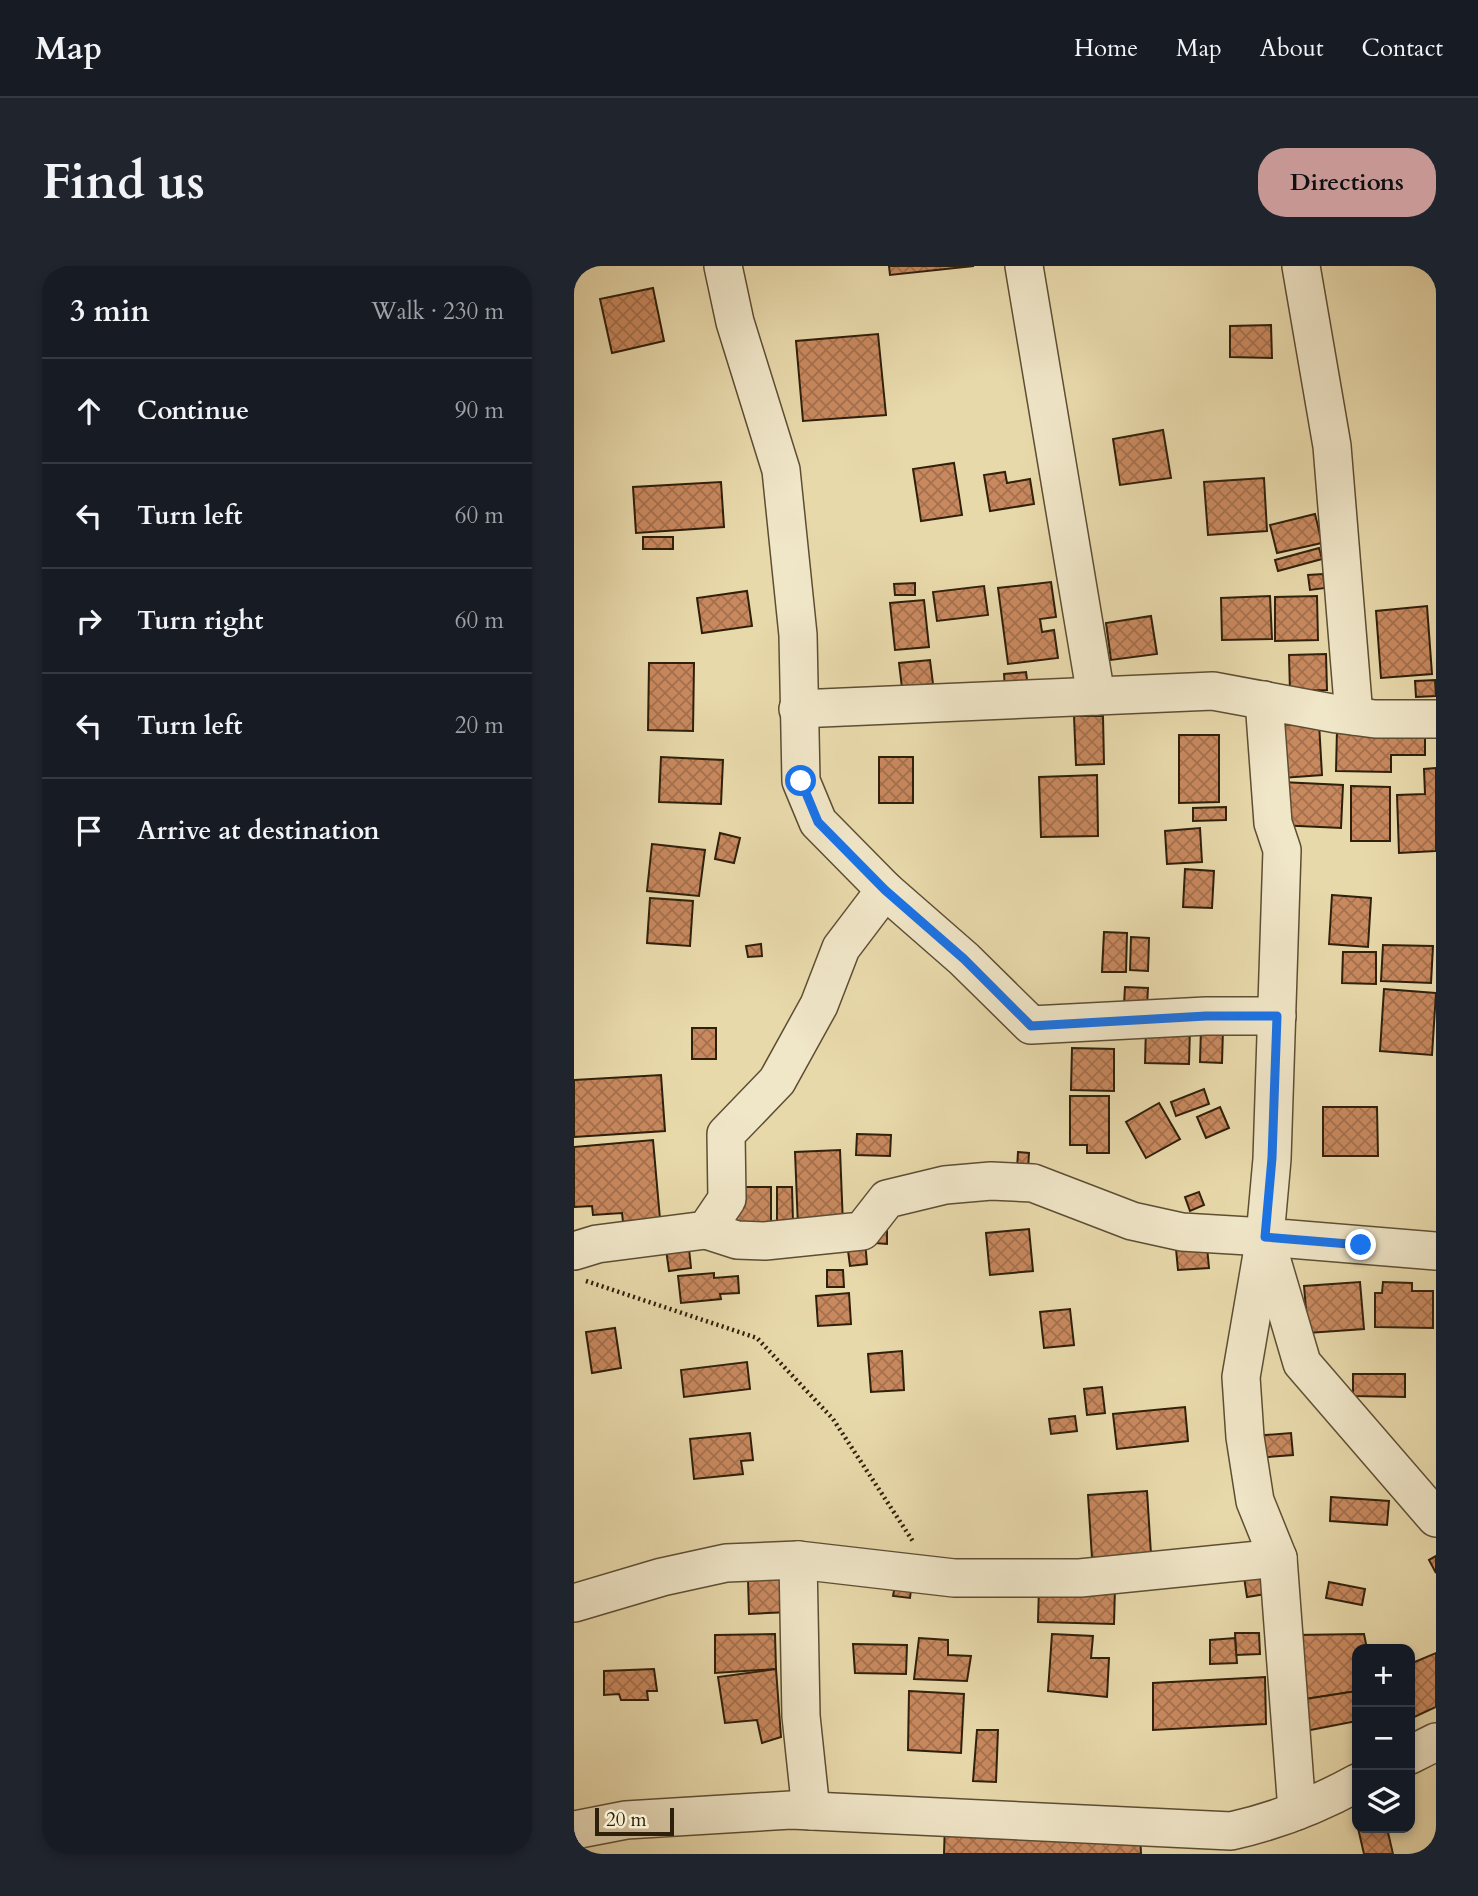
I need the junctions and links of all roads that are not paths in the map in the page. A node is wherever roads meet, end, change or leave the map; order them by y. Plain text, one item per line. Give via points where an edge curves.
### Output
1 (723, 266) edge
2 (1024, 266) edge
3 (1301, 266) edge
4 (1096, 696) junction
5 (1264, 700) junction
6 (798, 709) junction
7 (1354, 716) junction
8 (1436, 719) edge
9 (885, 890) junction
10 (1277, 1016) junction
11 (706, 1230) junction
12 (1265, 1237) junction
13 (574, 1251) edge
14 (1436, 1251) edge
15 (1436, 1518) edge
16 (1279, 1558) junction
17 (798, 1560) junction
18 (574, 1603) edge
19 (1436, 1742) edge
20 (1415, 1752) edge
21 (1352, 1786) edge
22 (811, 1811) junction
23 (1297, 1811) junction
24 (574, 1830) edge
25 (1265, 1839) edge
26 (1150, 1840) edge

1 - 6 street via 735,322 781,470 798,635
2 - 4 street
3 - 7 street via 1332,446
4 - 5 street via 1213,691
4 - 6 street
5 - 7 street
5 - 10 street via 1273,823 1282,850
6 - 9 street via 801,781 818,822
7 - 8 street
9 - 10 street via 1031,1026
9 - 11 street via 841,948 819,1005 777,1081 726,1134 727,1199
10 - 12 street
11 - 12 street via 737,1240 765,1241 862,1231 887,1199 946,1185 991,1181 1032,1183 1132,1221 1182,1232
11 - 13 street
12 - 14 street
12 - 15 street via 1302,1363
12 - 16 street via 1241,1377 1255,1501
16 - 17 street via 1080,1578 935,1576
16 - 23 street
17 - 18 street via 726,1563
17 - 22 street via 801,1716
19 - 20 street
21 - 23 street
22 - 24 street via 626,1820
22 - 26 street
23 - 25 street
25 - 26 street via 1231,1830

